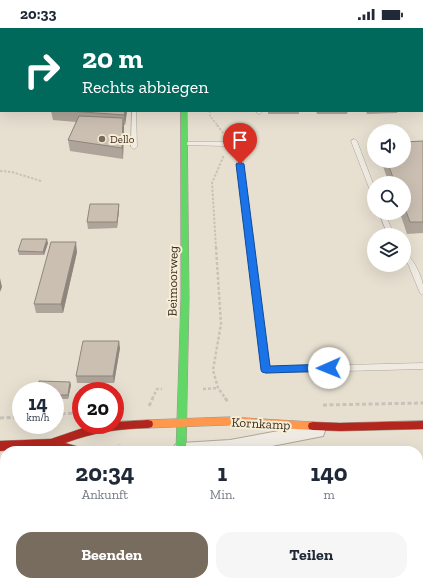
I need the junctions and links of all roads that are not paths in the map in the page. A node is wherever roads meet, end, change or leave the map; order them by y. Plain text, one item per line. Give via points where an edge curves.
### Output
1 (138, 28) edge
2 (184, 28) edge
3 (134, 112) edge
4 (184, 112) edge
5 (354, 141) dead end
6 (184, 144) junction
7 (226, 144) road end
8 (240, 144) dead end
9 (134, 147) dead end
10 (367, 176) edge
11 (411, 263) edge
12 (423, 293) edge
13 (423, 366) edge
14 (182, 422) junction
15 (423, 425) edge
16 (340, 427) junction
17 (51, 443) junction
18 (0, 446) edge
19 (62, 446) edge
20 (180, 446) edge
21 (230, 446) edge

1 - 2 street
3 - 9 lane
4 - 6 main road, Beimoorweg
5 - 10 lane
6 - 7 lane
6 - 14 main road, Beimoorweg via 186,298
8 - 13 lane via 240,164 266,370
11 - 12 lane
14 - 16 main road, Kornkamp via 229,421
14 - 17 main road, Kornkamp via 120,425 88,430
14 - 20 main road, Beimoorweg
15 - 16 main road, Kornkamp
16 - 21 street, Kornkamp
17 - 18 main road
17 - 19 main road

